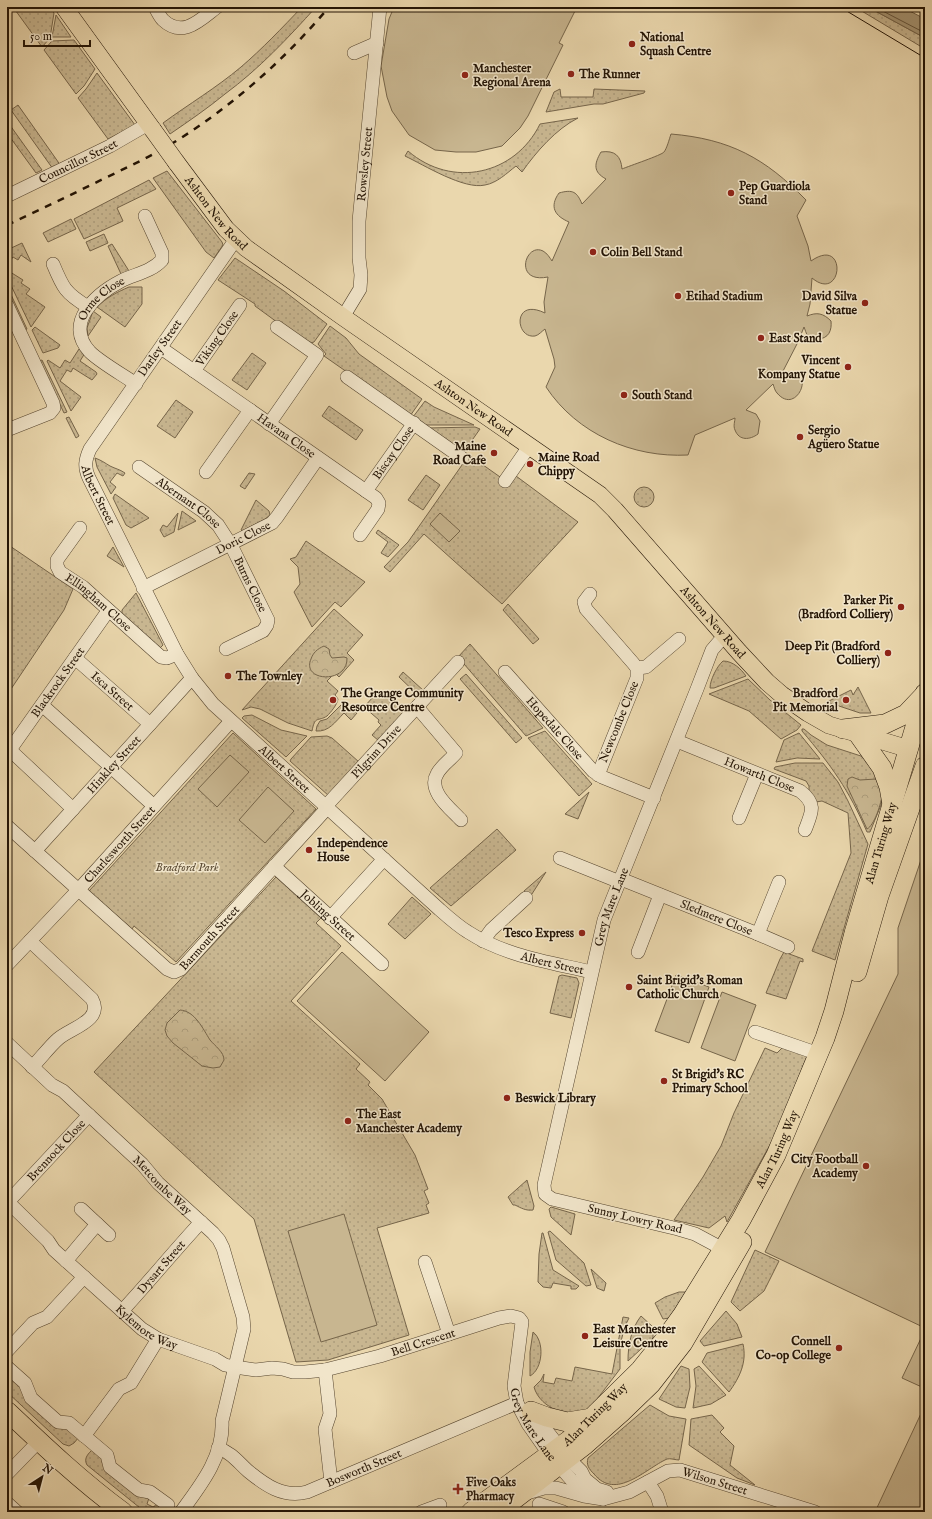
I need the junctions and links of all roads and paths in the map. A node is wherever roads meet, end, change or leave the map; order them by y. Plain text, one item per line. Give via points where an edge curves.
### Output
1 (64, 7) edge
2 (154, 7) edge
3 (217, 7) edge
4 (380, 7) edge
5 (377, 43) junction
6 (354, 52) dead end
7 (150, 127) junction
8 (7, 196) edge
9 (144, 216) dead end
10 (236, 239) junction
11 (53, 264) dead end
12 (7, 305) edge
13 (240, 305) dead end
14 (88, 306) junction
15 (343, 316) junction
16 (277, 327) dead end
17 (161, 348) junction
18 (194, 371) junction
19 (347, 377) dead end
20 (136, 384) junction
21 (250, 410) junction
22 (414, 423) junction
23 (269, 424) junction
24 (7, 430) edge
25 (530, 446) junction
26 (85, 458) joint
27 (318, 458) junction
28 (462, 458) dead end
29 (139, 467) dead end
30 (206, 472) dead end
31 (505, 481) dead end
32 (366, 491) junction
33 (80, 528) dead end
34 (360, 535) dead end
35 (231, 545) junction
36 (143, 588) junction
37 (590, 594) dead end
38 (108, 611) junction
39 (724, 636) junction
40 (679, 639) dead end
41 (226, 649) dead end
42 (176, 654) junction
43 (75, 658) junction
44 (458, 662) dead end
45 (637, 668) junction
46 (505, 672) dead end
47 (192, 678) junction
48 (925, 694) edge
49 (42, 705) junction
50 (417, 707) junction
51 (231, 721) junction
52 (150, 724) junction
53 (851, 732) junction
54 (925, 732) edge
55 (676, 741) junction
56 (8, 752) edge
57 (920, 753) edge
58 (925, 766) edge
59 (111, 767) junction
60 (757, 774) junction
61 (598, 775) junction
62 (925, 793) edge
63 (654, 798) junction
64 (154, 806) junction
65 (327, 806) junction
66 (901, 807) junction
67 (73, 809) junction
68 (739, 818) dead end
69 (461, 820) dead end
70 (7, 826) edge
71 (805, 830) dead end
72 (35, 851) junction
73 (560, 858) dead end
74 (384, 859) junction
75 (274, 866) junction
76 (621, 880) junction
77 (779, 882) dead end
78 (869, 885) junction
79 (78, 890) junction
80 (660, 895) junction
81 (526, 898) dead end
82 (330, 918) junction
83 (758, 934) junction
84 (30, 941) junction
85 (484, 941) junction
86 (788, 946) dead end
87 (638, 952) dead end
88 (382, 964) dead end
89 (7, 965) edge
90 (591, 972) junction
91 (755, 1032) dead end
92 (7, 1043) edge
93 (819, 1054) junction
94 (32, 1067) junction
95 (89, 1115) junction
96 (545, 1194) joint
97 (7, 1203) edge
98 (81, 1209) dead end
99 (201, 1222) junction
100 (98, 1224) junction
101 (109, 1234) dead end
102 (723, 1249) junction
103 (66, 1261) junction
104 (425, 1262) dead end
105 (84, 1277) junction
106 (122, 1311) junction
107 (520, 1319) joint
108 (449, 1334) junction
109 (158, 1339) junction
110 (7, 1351) edge
111 (7, 1366) edge
112 (234, 1367) junction
113 (324, 1370) junction
114 (524, 1407) junction
115 (7, 1411) edge
116 (592, 1418) junction
117 (84, 1436) junction
118 (39, 1441) junction
119 (218, 1448) junction
120 (559, 1456) junction
121 (7, 1474) edge
122 (331, 1482) junction
123 (648, 1482) junction
124 (522, 1494) junction
125 (618, 1494) junction
126 (603, 1499) junction
127 (7, 1503) edge
128 (539, 1504) dead end
129 (168, 1505) dead end
130 (440, 1505) dead end
131 (779, 1507) edge
132 (17, 1512) edge
133 (123, 1512) edge
134 (181, 1512) edge
135 (421, 1512) edge
136 (471, 1512) edge
137 (498, 1512) edge
138 (563, 1512) edge
139 (662, 1512) edge
140 (815, 1512) edge

1 - 7 main road, Ashton New Road
2 - 3 street via 163,20 175,27 184,28 191,27
4 - 5 street, Rowsley Street
5 - 6 street
5 - 15 street, Rowsley Street via 359,222 360,290
7 - 8 street, Councillor Street
7 - 10 main road, Ashton New Road, bridge
9 - 14 street, Orme Close via 162,253 162,260 156,267 123,280 104,291
10 - 15 main road, Ashton New Road
10 - 17 street, Darley Street
11 - 14 street via 62,286
12 - 24 street via 54,408 53,412
13 - 18 street, Viking Close
14 - 20 street, Orme Close via 81,329 82,341 91,353
15 - 25 main road, Ashton New Road
16 - 23 street via 316,355
17 - 18 street, Havana Close
17 - 20 street, Darley Street
18 - 21 street, Havana Close
19 - 22 street
20 - 26 street, Darley Street
21 - 23 street, Havana Close
21 - 30 street
22 - 28 street, Biscay Close
22 - 32 street, Biscay Close
23 - 27 street, Havana Close
25 - 31 street
25 - 39 main road, Ashton New Road via 600,495
26 - 36 street, Albert Street via 88,478
27 - 32 street, Havana Close
27 - 35 street, Doric Close via 272,523
29 - 35 street, Abernant Close via 212,518
32 - 34 street, Havana Close via 379,503 378,509
33 - 38 street, Ellingham Close via 58,560 57,566 60,572 83,587
35 - 36 street, Doric Close
35 - 41 street, Burns Close via 268,620 263,631
36 - 42 street, Albert Street
37 - 45 street, Newcombe Close via 584,602 586,608
38 - 42 street, Ellingham Close via 161,657 167,658
38 - 43 street, Blackrock Street
39 - 53 main road, Ashton New Road via 782,695 829,725
39 - 55 street, Grey Mare Lane via 708,658
40 - 45 street via 646,667
42 - 47 street, Albert Street
43 - 49 street, Blackrock Street
43 - 52 street, Isca Street
44 - 50 street, Pilgrim Drive
45 - 61 street, Newcombe Close via 637,678
46 - 61 street, Hopedale Close
47 - 51 street, Albert Street
47 - 52 street, Hinkley Street
48 - 53 highway via 906,714 884,724
48 - 57 highway, Alan Turing Way
49 - 56 street, Blackrock Street
49 - 59 street
50 - 65 street, Pilgrim Drive
50 - 69 street via 456,753 436,775 435,788
51 - 64 street, Charlesworth Street
51 - 65 street, Albert Street
52 - 59 street, Hinkley Street
53 - 57 main road, Ashton New Road
53 - 66 highway via 882,768 888,787
54 - 57 highway
55 - 60 street, Howarth Close
55 - 63 street, Grey Mare Lane
56 - 67 street
57 - 66 highway, Alan Turing Way
57 - 78 highway
58 - 66 highway, Alan Turing Way
59 - 64 street
59 - 67 street, Hinkley Street
60 - 68 street
60 - 71 street, Howarth Close via 807,796 812,804 812,810
61 - 63 street, Hopedale Close
62 - 66 highway
63 - 76 street, Grey Mare Lane
64 - 79 street, Charlesworth Street
65 - 74 street, Albert Street
65 - 75 street, Barmouth Street
66 - 78 highway, Alan Turing Way
66 - 120 highway, Alan Turing Way via 879,896 844,1016 826,1066 794,1144 745,1238 694,1325 651,1384 621,1413
67 - 72 street, Hinkley Street
70 - 72 street
72 - 79 street
73 - 76 street, Sledmere Close
74 - 82 street
74 - 85 street, Albert Street via 446,915 467,932
75 - 79 street, Barmouth Street via 177,972 167,969
75 - 82 street, Jobling Street
76 - 80 street, Sledmere Close
76 - 90 street, Grey Mare Lane via 604,920
77 - 83 street, Sledmere Close
78 - 93 highway, Alan Turing Way via 834,1011
79 - 84 street, Charlesworth Street
80 - 83 street, Sledmere Close
80 - 87 street
81 - 85 street via 491,930
82 - 88 street, Jobling Street
83 - 86 street
84 - 89 street, Charlesworth Street
84 - 94 street via 96,1005 95,1012 86,1022 62,1035
85 - 90 street, Albert Street via 517,954
90 - 96 street, Grey Mare Lane via 544,1184
91 - 93 street
92 - 94 street, Metcombe Way
93 - 102 highway, Alan Turing Way via 776,1155
94 - 95 street, Metcombe Way
95 - 97 street, Brennock Close
95 - 99 street, Metcombe Way
96 - 102 street, Sunny Lowry Road via 569,1204 695,1234
97 - 103 street, Kylemore Way
98 - 100 street
99 - 106 street, Dysart Street
99 - 112 street, Metcombe Way via 219,1240 223,1248 243,1318 244,1329
100 - 101 street
100 - 103 street
102 - 116 highway, Alan Turing Way via 665,1339 640,1370
103 - 105 street, Kylemore Way
104 - 108 street
105 - 106 street, Kylemore Way
105 - 110 street via 47,1318 33,1323
106 - 109 street, Kylemore Way
107 - 108 street, Bell Crescent via 511,1316 499,1318
107 - 114 street, Grey Mare Lane via 514,1381
108 - 113 street, Bell Crescent via 380,1356
109 - 112 street, Kylemore Way
109 - 117 street via 131,1383 119,1389
111 - 117 street via 25,1383 31,1398 58,1422 69,1423
112 - 113 street, Kylemore Way via 256,1370 284,1369 293,1372
112 - 119 street, Metcombe Way
113 - 122 street via 330,1414 324,1429
114 - 116 highway via 567,1422
114 - 120 street, Grey Mare Lane
114 - 122 street, Bosworth Street
115 - 118 highway
116 - 120 highway, Alan Turing Way
117 - 129 street via 107,1455 110,1467 139,1490 150,1492
118 - 121 street
118 - 133 highway
119 - 122 street, Bosworth Street via 232,1455 247,1470 280,1492 298,1494
119 - 134 street, Metcombe Way via 208,1474
120 - 124 highway, Alan Turing Way
120 - 125 street via 581,1471 585,1479 597,1489
120 - 126 street via 583,1491
120 - 136 highway, Alan Turing Way
123 - 125 street, Wilson Street via 629,1492
123 - 131 street, Wilson Street via 668,1471 680,1470
123 - 139 street via 657,1496
124 - 126 street, Wilson Street via 544,1488 556,1488
124 - 137 highway, Alan Turing Way
125 - 126 street, Wilson Street
127 - 132 street
128 - 138 street
130 - 135 street
131 - 140 street, Wilson Street

